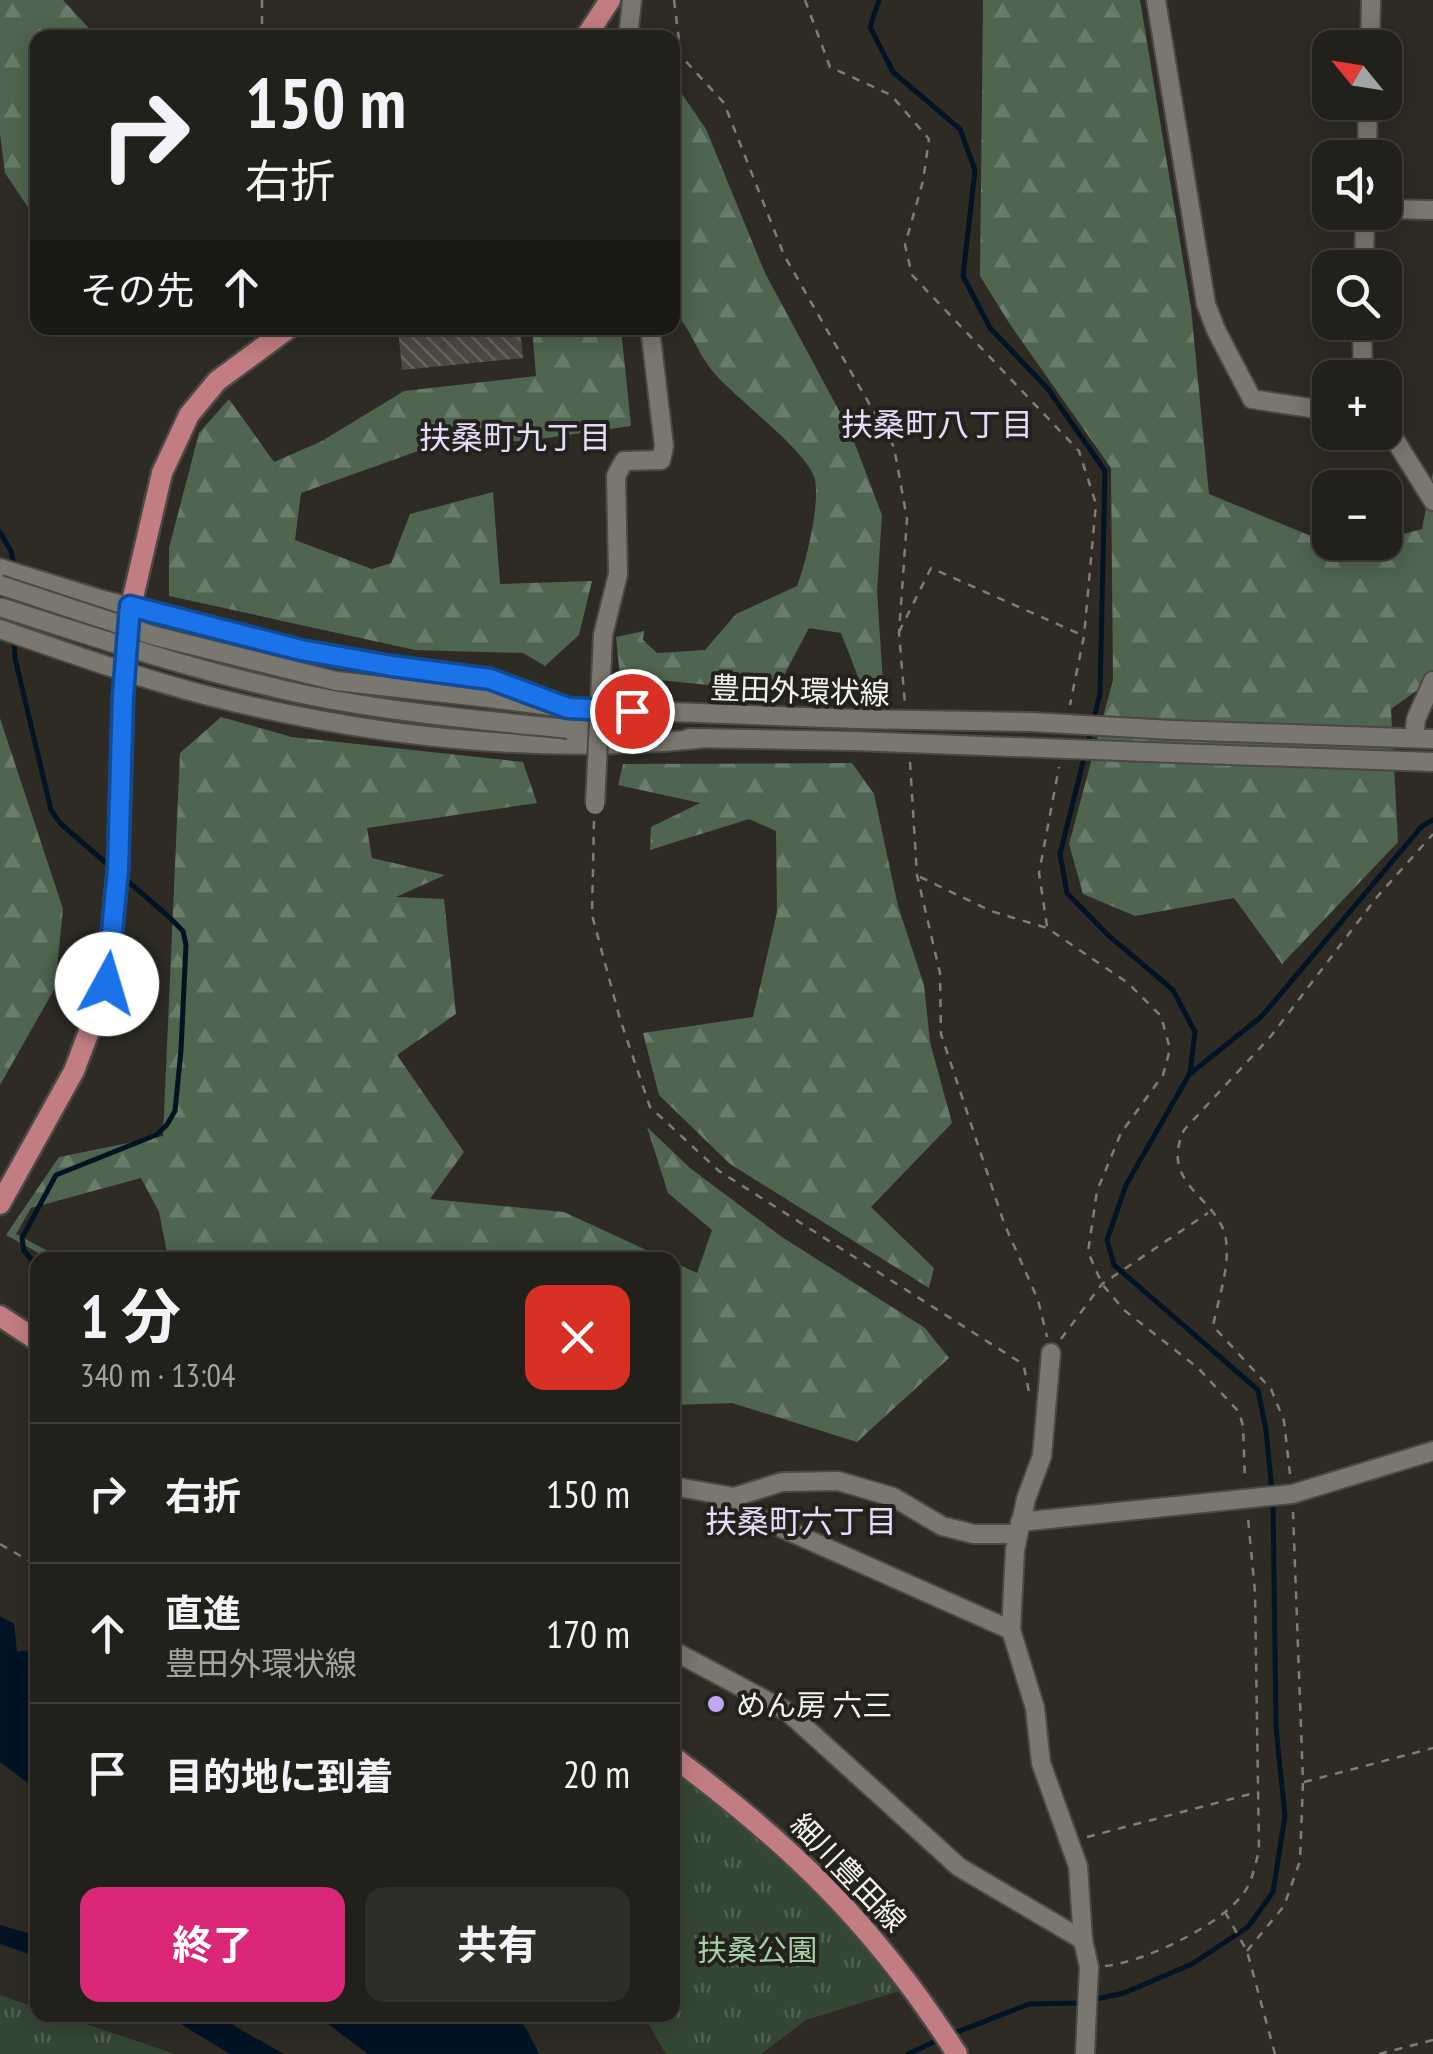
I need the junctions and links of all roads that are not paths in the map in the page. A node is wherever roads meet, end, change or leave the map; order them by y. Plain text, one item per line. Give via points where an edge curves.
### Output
1 (610, 0) edge
2 (632, 0) edge
3 (1156, 0) edge
4 (1371, 0) edge
5 (591, 30) edge
6 (629, 30) edge
7 (1370, 30) edge
8 (1402, 209) edge
9 (1433, 210) edge
10 (279, 335) edge
11 (651, 335) edge
12 (1312, 408) edge
13 (1401, 450) edge
14 (1433, 501) edge
15 (0, 568) edge
16 (0, 586) edge
17 (130, 606) junction
18 (0, 607) edge
19 (0, 630) edge
20 (126, 672) junction
21 (1433, 681) edge
22 (568, 708) junction
23 (698, 739) junction
24 (1424, 739) edge
25 (1428, 762) edge
26 (594, 805) road end
27 (0, 1204) edge
28 (0, 1316) edge
29 (30, 1336) edge
30 (1051, 1353) road end
31 (1433, 1451) edge
32 (680, 1487) edge
33 (699, 1491) junction
34 (1019, 1528) junction
35 (1011, 1630) junction
36 (680, 1654) edge
37 (680, 1762) edge
38 (1083, 1940) junction
39 (955, 2050) edge
40 (1085, 2054) edge

1 - 5 main road
2 - 6 street
3 - 12 street via 1206,304 1252,398
4 - 7 street
8 - 9 street
10 - 17 main road via 217,381 190,415 162,472
11 - 26 street, bridge via 664,446 661,460 624,461 616,476 618,574 604,635
13 - 14 street
15 - 17 street
16 - 22 street, 豊田外環状線, bridge via 156,636 336,681
17 - 20 main road
17 - 22 street via 301,650 490,679
18 - 23 street, 豊田外環状線, bridge via 290,691 384,708
19 - 20 street
20 - 23 street via 322,720 450,737 541,746
20 - 27 main road via 107,984 74,1071
21 - 24 street via 1416,719
22 - 24 street, 豊田外環状線, bridge
23 - 25 street, 豊田外環状線, bridge
28 - 29 main road
30 - 34 street via 1042,1456
31 - 34 street via 1289,1495
32 - 33 street
33 - 34 street via 734,1497 782,1482 838,1481 893,1497 942,1526 974,1534
33 - 35 street
34 - 35 street
35 - 38 street via 1036,1708 1041,1763 1078,1866
36 - 38 street via 788,1712 959,1866
37 - 39 main road, 細川豊田線 via 816,1876 874,1939
38 - 40 street via 1089,1973

